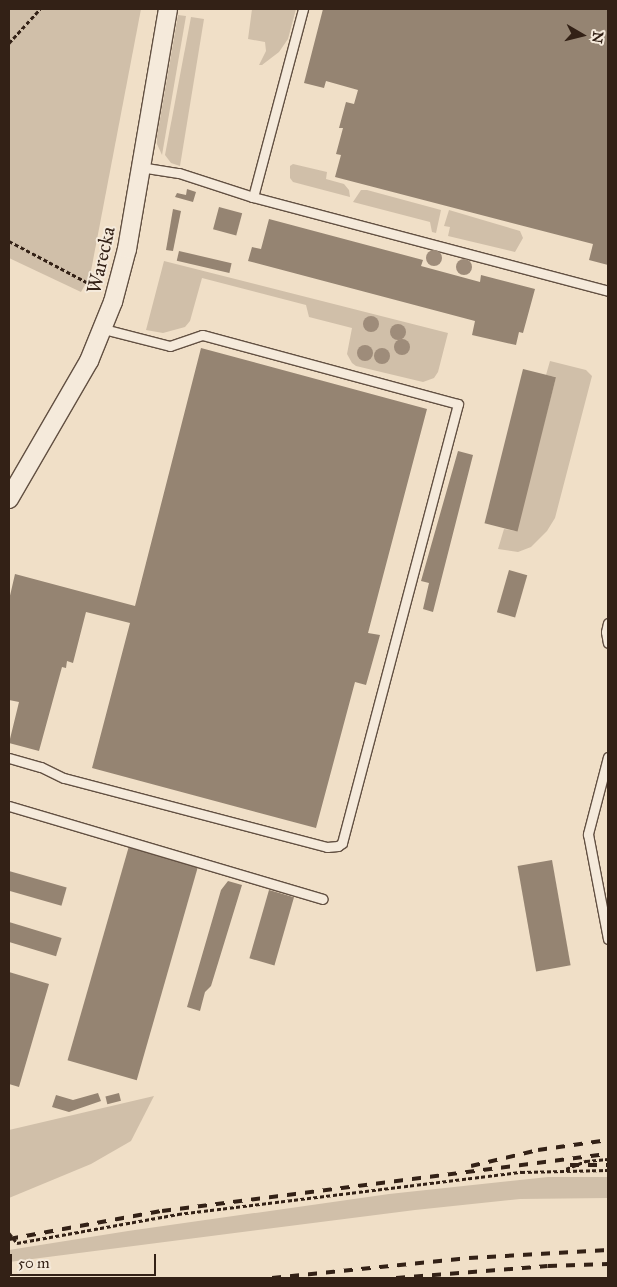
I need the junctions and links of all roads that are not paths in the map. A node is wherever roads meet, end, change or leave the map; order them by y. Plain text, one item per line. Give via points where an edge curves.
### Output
1 (168, 9) edge
2 (303, 9) edge
3 (140, 167) junction
4 (253, 197) junction
5 (608, 291) edge
6 (104, 329) junction
7 (9, 499) edge
8 (608, 623) edge
9 (608, 642) edge
10 (608, 757) edge
11 (9, 758) edge
12 (9, 806) edge
13 (608, 883) edge
14 (598, 885) junction
15 (323, 899) dead end
16 (608, 939) edge

1 - 3 street, Warecka
2 - 4 lane
3 - 4 lane via 179,173
3 - 6 street, Warecka via 123,267
4 - 5 lane
6 - 7 street, Warecka via 89,361
6 - 11 lane via 170,346 202,335 458,404 342,843 327,847 64,778
8 - 9 lane
10 - 14 lane via 588,834
12 - 15 lane
13 - 14 lane
14 - 16 lane

